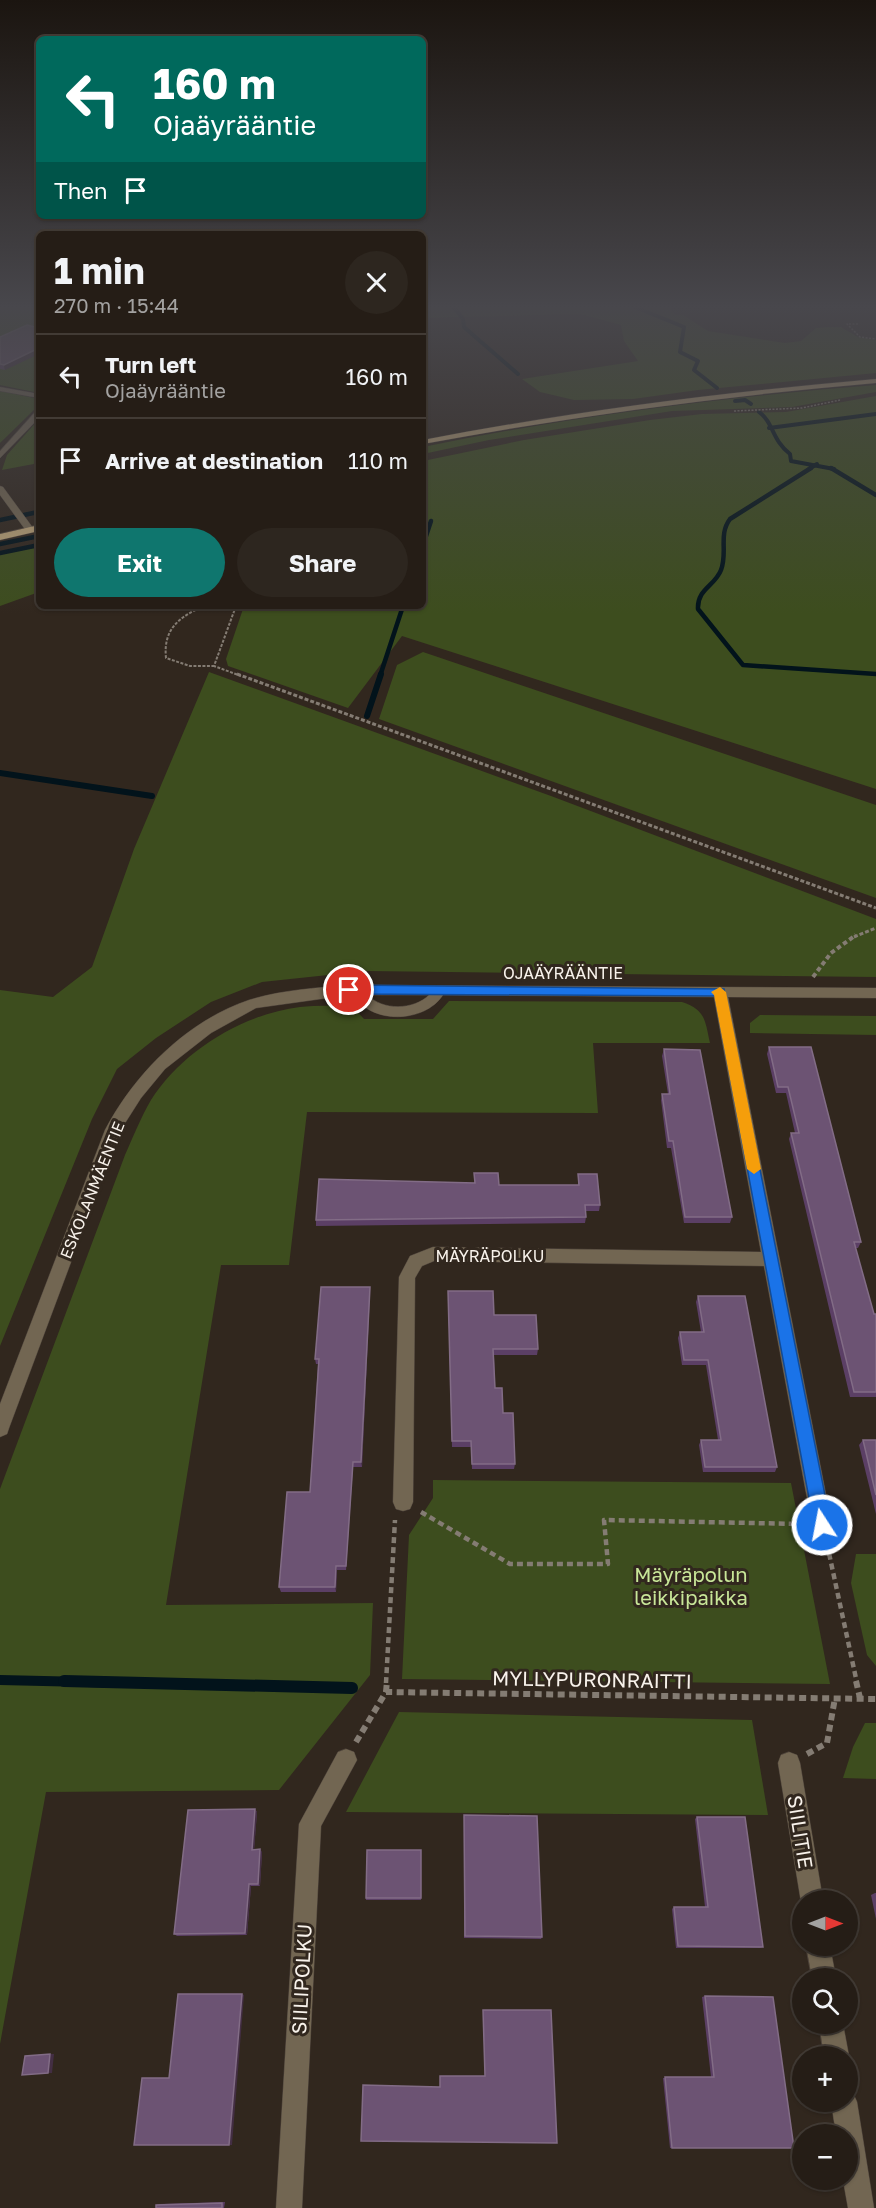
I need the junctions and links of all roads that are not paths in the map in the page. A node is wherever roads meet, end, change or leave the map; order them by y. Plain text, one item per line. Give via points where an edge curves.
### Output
1 (633, 408) edge
2 (36, 416) edge
3 (426, 442) edge
4 (0, 456) edge
5 (0, 489) edge
6 (34, 529) edge
7 (0, 537) edge
8 (358, 990) junction
9 (440, 990) junction
10 (720, 992) junction
11 (876, 993) edge
12 (251, 1005) joint
13 (771, 1259) junction
14 (0, 1428) edge
15 (404, 1502) road end
16 (822, 1525) road end
17 (346, 1760) road end
18 (789, 1763) road end
19 (809, 1890) edge
20 (846, 2112) edge
21 (289, 2208) edge
22 (861, 2208) edge

1 - 3 main road
2 - 4 street
5 - 6 street
6 - 7 main road
8 - 9 street, OJAÄYRÄÄNTIE
8 - 9 street via 366,1003 380,1009 400,1010 431,1002
8 - 12 street, OJAÄYRÄÄNTIE via 292,996
9 - 10 street, OJAÄYRÄÄNTIE
10 - 11 street, OJAÄYRÄÄNTIE
10 - 13 street
12 - 14 street, ESKOLANMÄENTIE via 203,1030 164,1059 135,1092 113,1130
13 - 15 street, MÄYRÄPOLKU via 433,1254 416,1261 407,1277
13 - 16 street
17 - 21 street, SIILIPOLKU via 310,1824
18 - 19 street, SIILITIE
20 - 22 street

